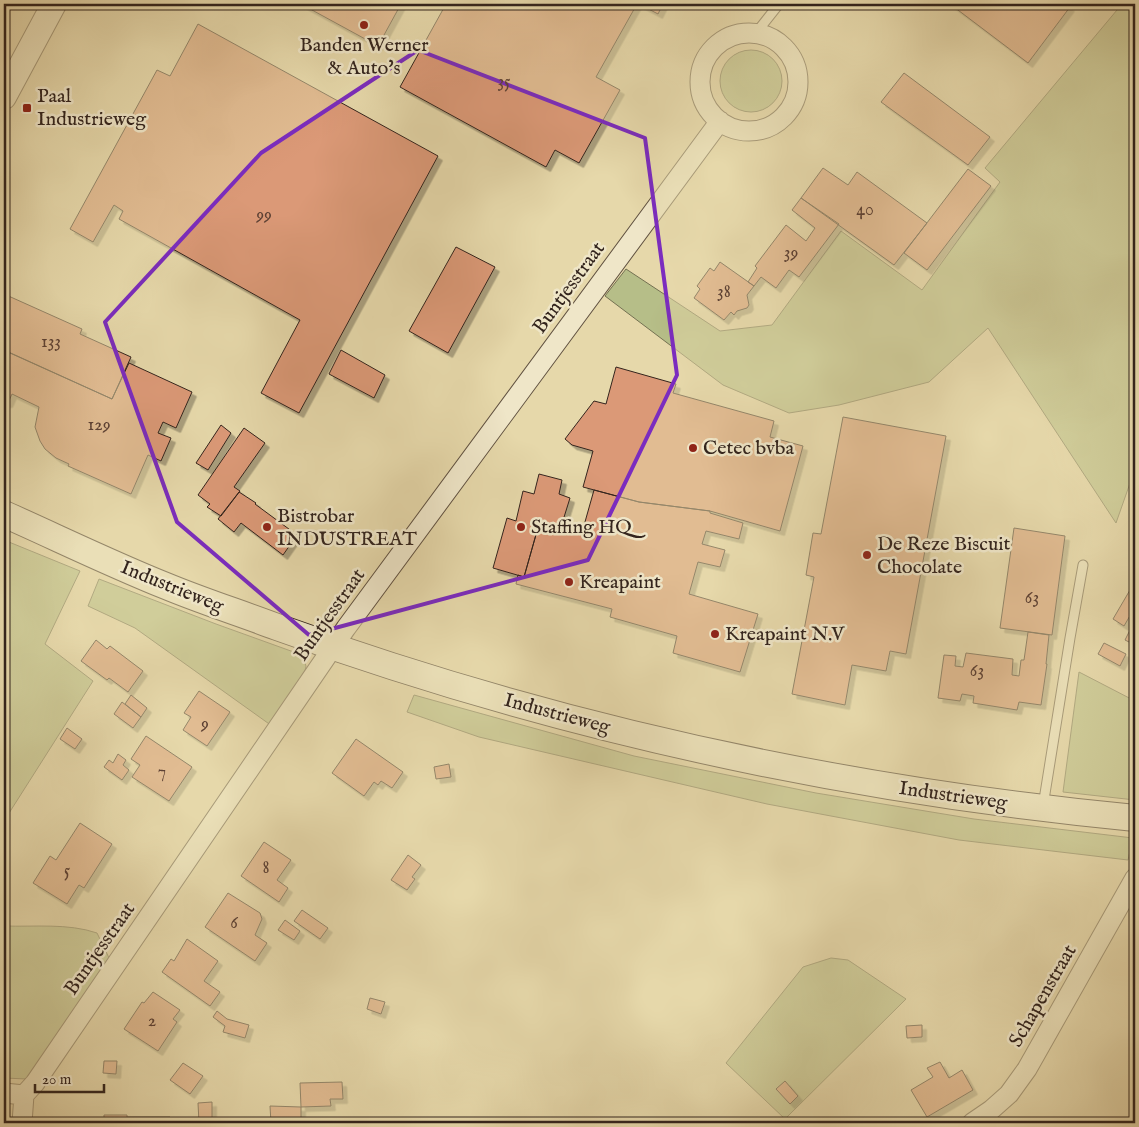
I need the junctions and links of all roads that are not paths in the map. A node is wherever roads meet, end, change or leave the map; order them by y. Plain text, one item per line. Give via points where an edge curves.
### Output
1 (54, 4) edge
2 (779, 4) edge
3 (756, 33) junction
4 (4, 96) edge
5 (720, 121) junction
6 (4, 514) edge
7 (1083, 565) dead end
8 (334, 648) junction
9 (1043, 809) junction
10 (1135, 818) edge
11 (1135, 878) edge
12 (4, 1093) edge
13 (24, 1094) junction
14 (22, 1123) edge
15 (972, 1123) edge

1 - 4 street
2 - 3 lane
3 - 5 street via 725,39 712,49 704,63 700,78 701,95 708,110
3 - 5 street via 784,48 794,62 798,77 793,101 780,120 766,128 750,131
5 - 8 street, Buntjesstraat
6 - 8 main road, Industrieweg via 166,587
7 - 9 lane
8 - 9 main road, Industrieweg via 587,723 736,758 898,788
8 - 13 street, Buntjesstraat via 35,1083
9 - 10 main road, Industrieweg
11 - 15 street, Schapenstraat via 1027,1069 1009,1094
12 - 13 street
13 - 14 street

